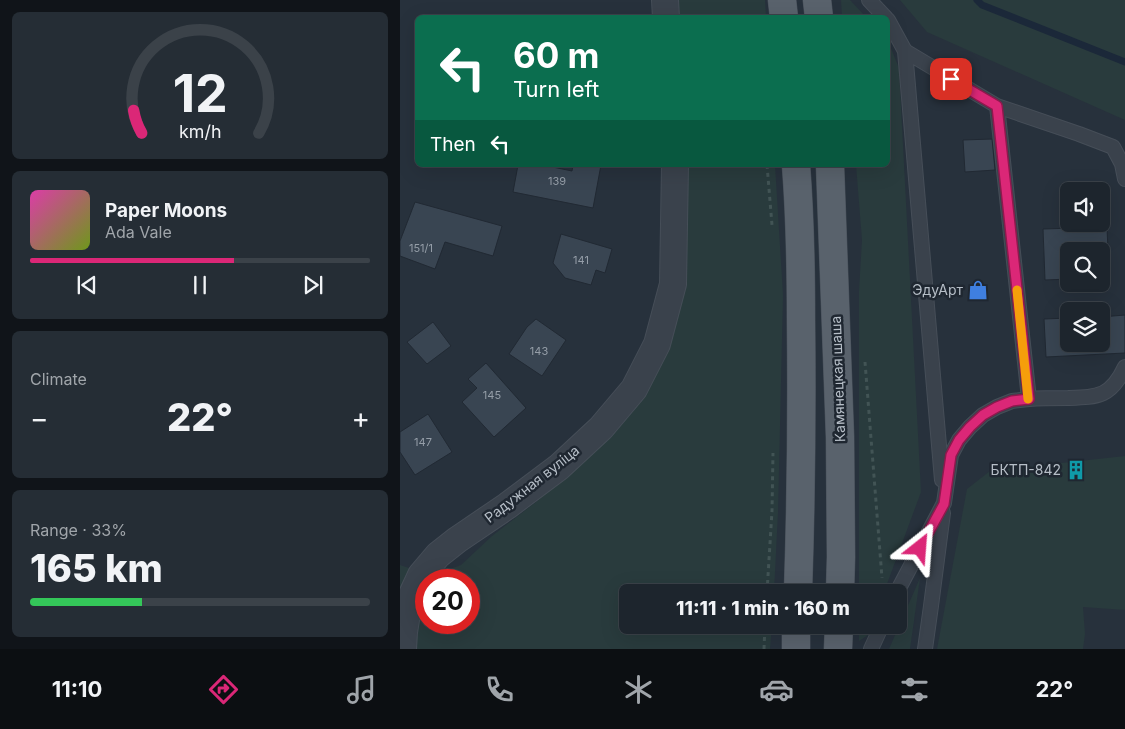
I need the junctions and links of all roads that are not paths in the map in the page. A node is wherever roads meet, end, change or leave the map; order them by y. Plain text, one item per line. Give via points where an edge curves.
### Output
1 (664, 0) edge
2 (782, 0) edge
3 (817, 0) edge
4 (869, 0) edge
5 (666, 15) edge
6 (784, 15) edge
7 (819, 15) edge
8 (883, 15) edge
9 (890, 24) edge
10 (905, 51) junction
11 (997, 106) junction
12 (675, 167) edge
13 (796, 167) edge
14 (830, 167) edge
15 (1125, 179) edge
16 (1125, 367) edge
17 (1029, 399) junction
18 (944, 504) junction
19 (798, 584) edge
20 (840, 584) edge
21 (901, 584) edge
22 (796, 634) edge
23 (839, 634) edge
24 (878, 634) edge
25 (403, 649) edge
26 (796, 649) edge
27 (838, 649) edge
28 (871, 649) edge
29 (925, 649) edge

1 - 5 street
2 - 6 main road
3 - 7 main road
4 - 8 lane
9 - 10 lane
10 - 11 lane
10 - 18 lane
11 - 15 lane via 1113,147
11 - 17 lane
12 - 25 street, Радужная вуліца via 672,284 657,344 634,389 601,428 559,467 458,540 421,575 409,601
13 - 19 main road via 802,395
14 - 20 main road, Камянецкая шаша via 840,437
16 - 17 lane via 1111,388 1101,394
17 - 18 lane via 997,407 970,427 951,455
18 - 21 lane
18 - 29 lane
22 - 26 main road
23 - 27 main road
24 - 28 lane

